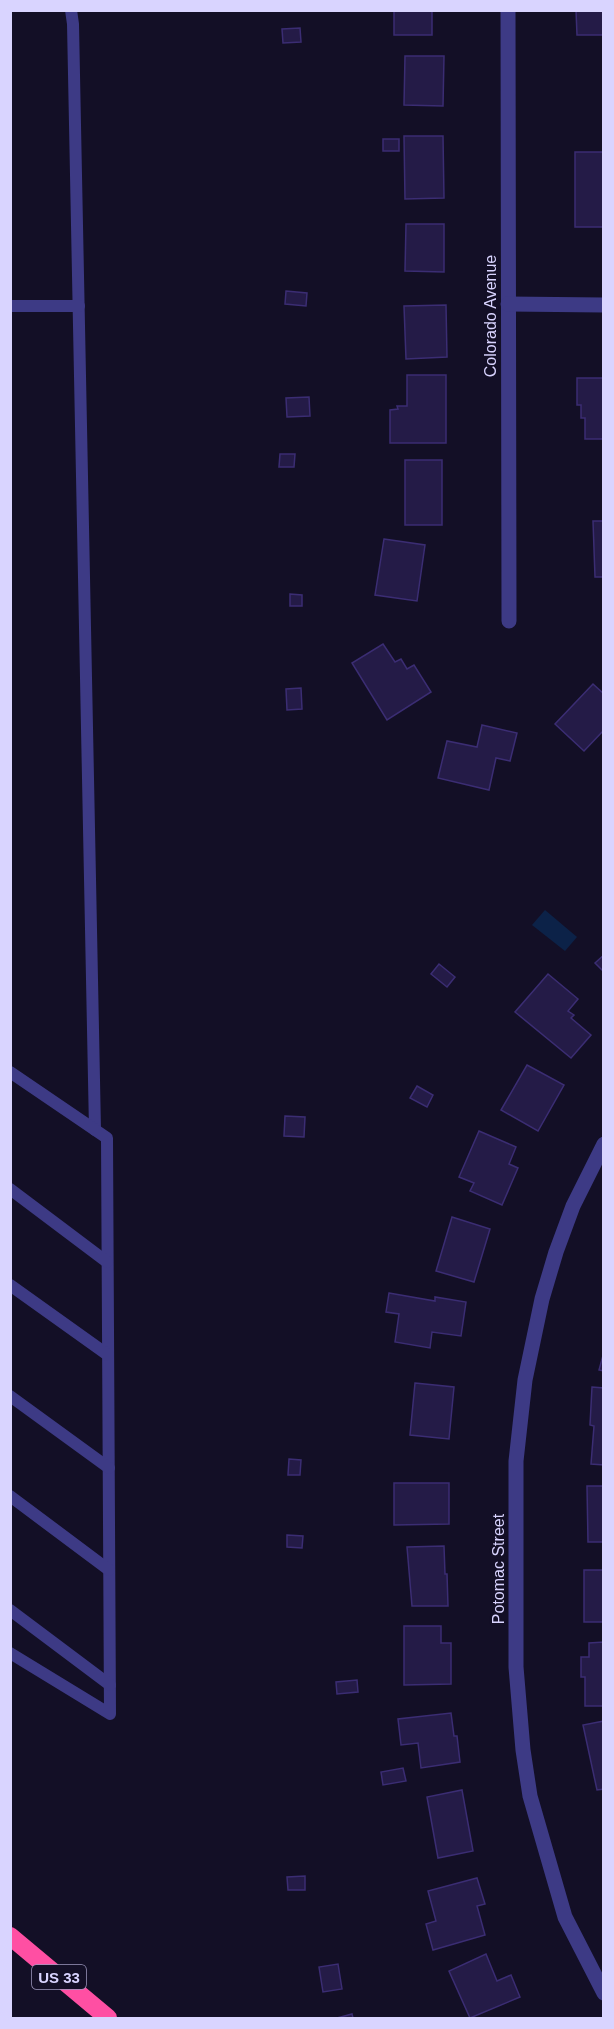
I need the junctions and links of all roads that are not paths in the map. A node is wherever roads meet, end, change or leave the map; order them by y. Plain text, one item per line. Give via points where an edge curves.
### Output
1 (70, 10) edge
2 (508, 10) edge
3 (508, 304) junction
4 (603, 305) edge
5 (10, 306) edge
6 (79, 306) junction
7 (509, 621) dead end
8 (10, 1072) edge
9 (95, 1131) junction
10 (603, 1144) edge
11 (10, 1189) edge
12 (107, 1262) junction
13 (10, 1285) edge
14 (108, 1355) junction
15 (10, 1396) edge
16 (109, 1468) junction
17 (10, 1496) edge
18 (109, 1570) junction
19 (10, 1610) edge
20 (10, 1653) edge
21 (110, 1685) junction
22 (10, 1936) edge
23 (603, 1993) edge
24 (108, 2019) edge

1 - 6 lane
2 - 3 street, Colorado Avenue
3 - 4 street
3 - 7 street, Colorado Avenue
5 - 6 lane
6 - 9 lane
8 - 9 lane
9 - 12 lane via 106,1138
10 - 23 street, Potomac Street via 556,1252 525,1380 516,1461 516,1667 530,1796 565,1917
11 - 12 lane
12 - 14 lane
13 - 14 lane
14 - 16 lane
15 - 16 lane
16 - 18 lane
17 - 18 lane
18 - 21 lane
19 - 21 lane
20 - 21 lane via 110,1714
22 - 24 highway, US 33

